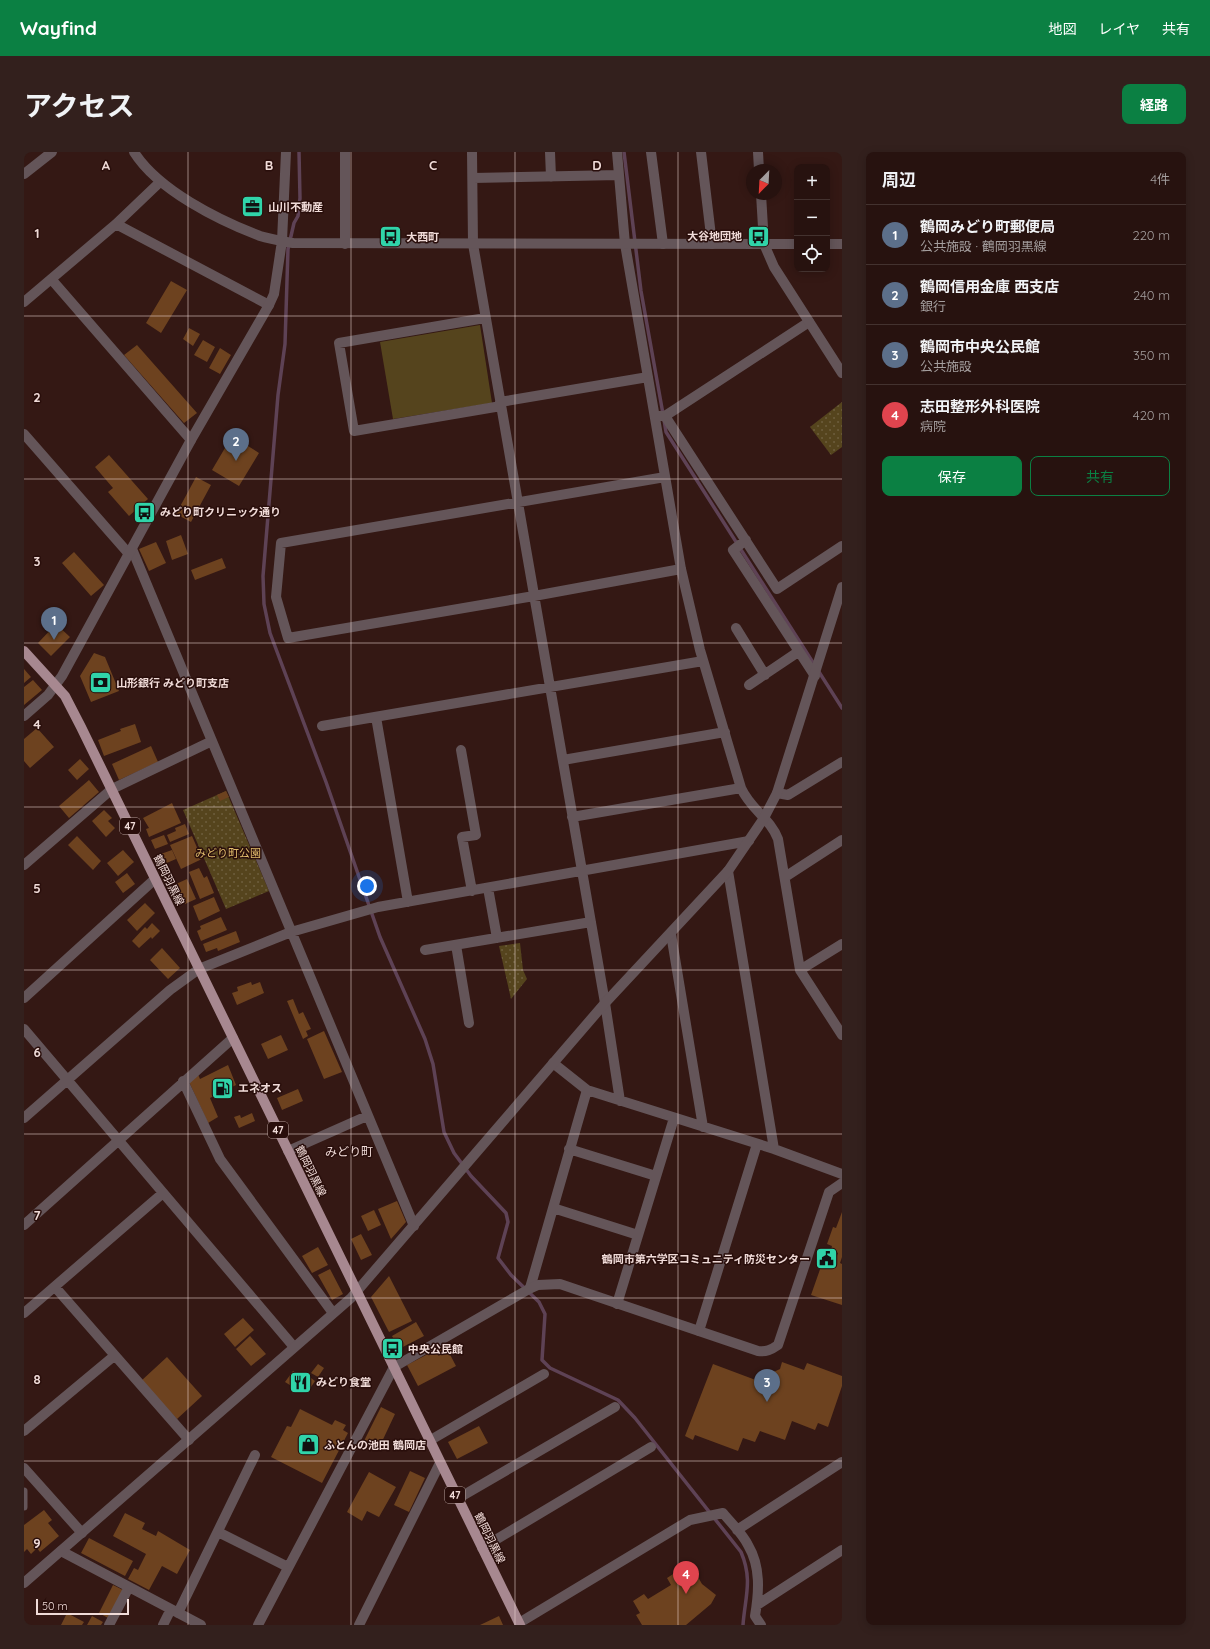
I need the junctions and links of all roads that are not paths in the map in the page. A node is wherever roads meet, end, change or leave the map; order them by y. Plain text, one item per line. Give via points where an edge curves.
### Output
1 (52, 152) edge
2 (134, 152) edge
3 (286, 152) edge
4 (345, 152) edge
5 (472, 152) edge
6 (550, 152) edge
7 (617, 152) edge
8 (652, 152) edge
9 (701, 152) edge
10 (758, 152) edge
11 (759, 164) edge
12 (24, 174) edge
13 (619, 175) junction
14 (551, 177) junction
15 (473, 178) junction
16 (160, 182) junction
17 (761, 200) edge
18 (116, 224) junction
19 (282, 241) junction
20 (345, 244) junction
21 (473, 244) junction
22 (625, 244) junction
23 (663, 244) junction
24 (712, 244) junction
25 (764, 244) junction
26 (794, 244) edge
27 (830, 244) edge
28 (842, 244) edge
29 (52, 280) junction
30 (24, 302) edge
31 (269, 306) junction
32 (485, 318) junction
33 (809, 322) junction
34 (842, 373) edge
35 (648, 377) junction
36 (500, 404) junction
37 (660, 416) junction
38 (24, 434) edge
39 (191, 440) junction
40 (665, 477) junction
41 (518, 503) junction
42 (746, 540) junction
43 (842, 546) edge
44 (131, 551) junction
45 (681, 569) junction
46 (842, 587) edge
47 (534, 596) junction
48 (736, 628) dead end
49 (24, 651) edge
50 (798, 652) junction
51 (703, 661) junction
52 (765, 675) junction
53 (815, 676) junction
54 (56, 685) junction
55 (749, 685) dead end
56 (550, 687) junction
57 (24, 716) edge
58 (376, 717) junction
59 (322, 726) dead end
60 (725, 732) junction
61 (212, 741) junction
62 (461, 750) dead end
63 (563, 760) junction
64 (842, 762) edge
65 (741, 788) junction
66 (112, 789) junction
67 (777, 793) junction
68 (572, 816) junction
69 (764, 818) junction
70 (842, 840) edge
71 (750, 841) junction
72 (24, 865) edge
73 (728, 871) junction
74 (582, 872) junction
75 (785, 877) junction
76 (156, 879) junction
77 (488, 888) junction
78 (472, 891) junction
79 (408, 902) junction
80 (591, 922) junction
81 (292, 932) junction
82 (671, 934) junction
83 (497, 938) junction
84 (842, 944) edge
85 (456, 945) junction
86 (425, 950) dead end
87 (199, 969) junction
88 (800, 970) junction
89 (24, 998) edge
90 (605, 1003) junction
91 (469, 1023) dead end
92 (24, 1030) edge
93 (842, 1035) edge
94 (233, 1038) junction
95 (553, 1063) junction
96 (68, 1081) junction
97 (183, 1081) junction
98 (586, 1090) junction
99 (620, 1101) junction
100 (367, 1116) junction
101 (24, 1118) edge
102 (674, 1118) junction
103 (703, 1127) junction
104 (119, 1141) junction
105 (757, 1144) junction
106 (569, 1149) junction
107 (774, 1149) junction
108 (288, 1151) junction
109 (842, 1174) edge
110 (656, 1176) junction
111 (842, 1183) edge
112 (163, 1193) junction
113 (553, 1208) junction
114 (24, 1225) edge
115 (414, 1226) junction
116 (638, 1235) junction
117 (54, 1287) junction
118 (529, 1288) junction
119 (357, 1291) junction
120 (617, 1304) junction
121 (24, 1313) edge
122 (333, 1313) junction
123 (699, 1331) junction
124 (294, 1348) junction
125 (114, 1356) junction
126 (394, 1367) junction
127 (544, 1374) dead end
128 (615, 1407) dead end
129 (24, 1431) edge
130 (189, 1440) junction
131 (429, 1441) junction
132 (651, 1447) dead end
133 (255, 1455) dead end
134 (842, 1462) edge
135 (440, 1463) junction
136 (24, 1468) edge
137 (24, 1491) edge
138 (457, 1499) junction
139 (24, 1507) edge
140 (737, 1530) junction
141 (218, 1532) junction
142 (82, 1533) junction
143 (482, 1548) junction
144 (842, 1550) edge
145 (61, 1551) junction
146 (288, 1567) junction
147 (24, 1583) edge
148 (129, 1587) junction
149 (757, 1605) junction
150 (174, 1611) junction
151 (519, 1624) edge
152 (109, 1625) edge
153 (163, 1625) edge
154 (201, 1625) edge
155 (258, 1625) edge
156 (359, 1625) edge
157 (761, 1625) edge

1 - 12 street
2 - 16 street
3 - 19 street
4 - 20 street
5 - 15 street
6 - 14 street
7 - 13 street
8 - 23 street
9 - 24 street
10 - 11 street
13 - 14 street
13 - 22 street
14 - 15 street
15 - 21 street
16 - 18 street
16 - 19 street via 191,203 239,227
17 - 25 street
18 - 29 street
18 - 31 street
19 - 20 street
19 - 31 street via 274,294
20 - 21 street
21 - 22 street
21 - 32 street
22 - 23 street
22 - 35 street
23 - 24 street
24 - 25 street
25 - 26 street
25 - 33 street via 774,266
27 - 28 street
29 - 30 street
29 - 39 street
31 - 39 street
32 - 36 street
32 - 36 street via 339,343 354,431
33 - 34 street
33 - 37 street
35 - 36 street
35 - 37 street
36 - 41 street
37 - 40 street
37 - 42 street
38 - 44 street
39 - 44 street
40 - 41 street
40 - 45 street
41 - 47 street
41 - 47 street via 281,543 276,597 288,638
42 - 43 street via 778,589
42 - 50 street via 733,550
44 - 54 street
44 - 61 street
45 - 47 street
45 - 51 street
46 - 53 street
47 - 56 street
48 - 52 street
49 - 54 main road, 鶴岡羽黒線 / 47
50 - 52 street
50 - 53 street
51 - 56 street
51 - 60 street
52 - 55 street
53 - 67 street
54 - 57 street via 48,696
54 - 66 main road, 鶴岡羽黒線 / 47 via 65,696
56 - 58 street
56 - 63 street
58 - 59 street
58 - 79 street
60 - 63 street
60 - 65 street
61 - 66 street
61 - 81 street
62 - 78 street via 476,835 462,837
63 - 68 street
64 - 67 street via 788,795
65 - 68 street
65 - 69 street via 747,800
66 - 72 street
66 - 76 main road, 鶴岡羽黒線 / 47
67 - 69 street
68 - 74 street
69 - 71 street
69 - 75 street via 774,828 778,839
70 - 75 street
71 - 73 street
71 - 74 street
73 - 82 street
73 - 107 street
74 - 77 street
74 - 80 street
75 - 88 street
76 - 87 main road, 鶴岡羽黒線 / 47
76 - 89 street
77 - 78 street
77 - 83 street
78 - 79 street
79 - 81 street via 365,910
80 - 83 street
80 - 90 street
81 - 87 street
81 - 100 street
82 - 90 street
82 - 103 street
83 - 85 street
84 - 88 street
85 - 86 street
85 - 91 street
87 - 94 main road, 鶴岡羽黒線 / 47
87 - 96 street via 170,990
88 - 93 street
90 - 95 street
90 - 99 street
92 - 96 street
94 - 97 street
94 - 108 main road, 鶴岡羽黒線 / 47
95 - 98 street
95 - 115 street
96 - 101 street
96 - 104 street
97 - 104 street
97 - 122 street via 220,1159
98 - 99 street
98 - 106 street
99 - 102 street
100 - 108 street
100 - 115 street
102 - 103 street
102 - 110 street
103 - 105 street
104 - 112 street
104 - 114 street
105 - 107 street
105 - 123 street
106 - 110 street
106 - 113 street
107 - 109 street
108 - 119 main road, 鶴岡羽黒線 / 47
110 - 116 street
111 - 123 street via 829,1192 778,1346 765,1352 758,1351
112 - 117 street
112 - 124 street
113 - 116 street
113 - 118 street
115 - 119 street
116 - 120 street
117 - 121 street
117 - 125 street
118 - 120 street via 550,1283 560,1284
118 - 126 street
119 - 122 street
119 - 126 main road, 鶴岡羽黒線 / 47
120 - 123 street
122 - 124 street
124 - 130 street
125 - 129 street
125 - 130 street
126 - 131 main road, 鶴岡羽黒線 / 47
126 - 146 street
127 - 131 street
128 - 138 street
130 - 142 street
131 - 135 main road, 鶴岡羽黒線 / 47
132 - 143 street
133 - 141 street
134 - 140 street
135 - 138 main road, 鶴岡羽黒線 / 47
135 - 156 street
136 - 142 street
137 - 139 lane
138 - 143 main road, 鶴岡羽黒線 / 47
140 - 149 street via 749,1546 758,1574
140 - 151 street via 723,1513 690,1520
141 - 146 street
141 - 150 street
142 - 145 street
143 - 151 main road, 鶴岡羽黒線 / 47
144 - 149 street
145 - 147 street
145 - 148 street
146 - 155 street
148 - 150 street
148 - 152 street
149 - 157 street via 755,1616
150 - 153 street
150 - 154 street

